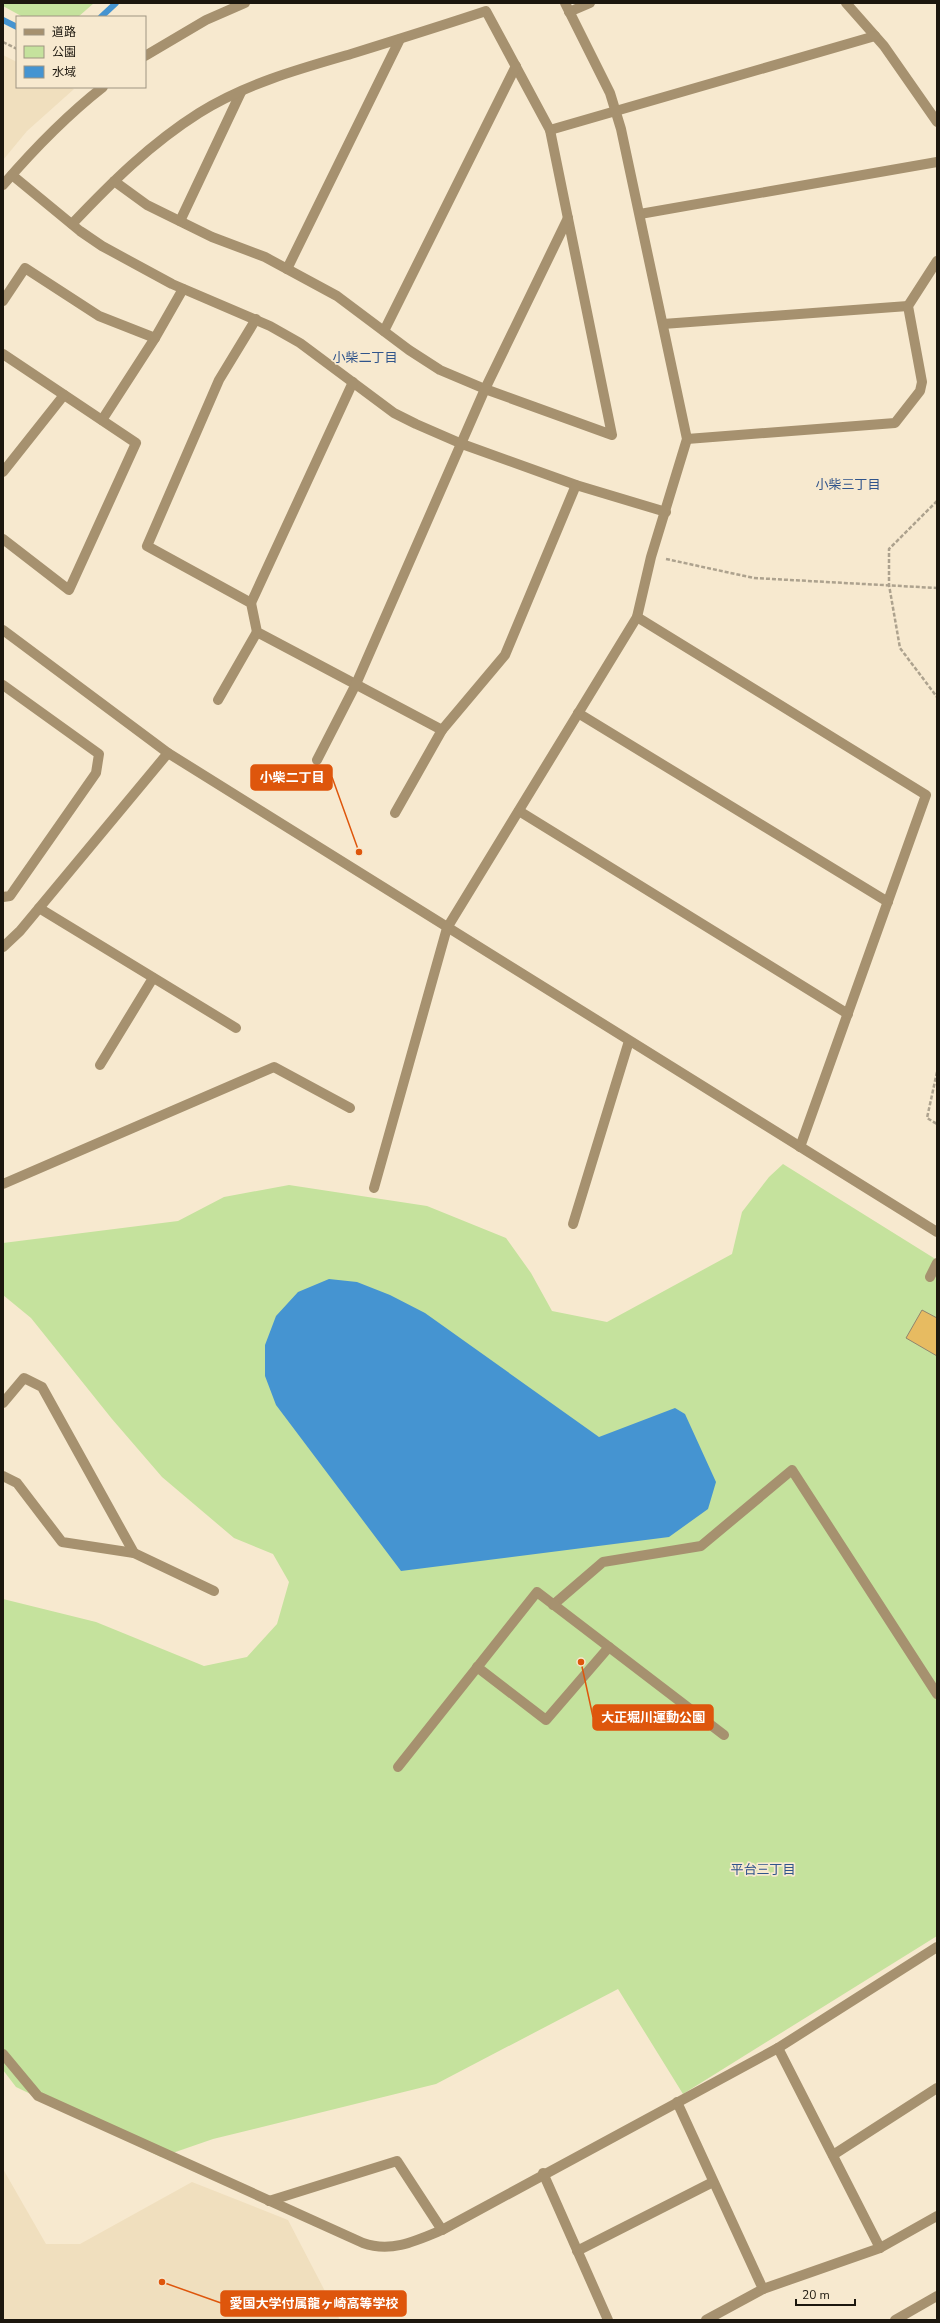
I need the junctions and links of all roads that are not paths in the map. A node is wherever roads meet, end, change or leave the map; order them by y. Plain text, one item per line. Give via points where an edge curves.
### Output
1 (245, 3) edge
2 (590, 3) edge
3 (846, 3) edge
4 (567, 7) edge
5 (875, 36) junction
6 (400, 39) junction
7 (146, 55) edge
8 (516, 66) junction
9 (102, 88) edge
10 (241, 92) junction
11 (615, 111) junction
12 (937, 122) edge
13 (550, 130) junction
14 (937, 162) edge
15 (12, 175) junction
16 (114, 180) junction
17 (3, 185) edge
18 (640, 214) junction
19 (568, 218) junction
20 (180, 221) junction
21 (72, 224) junction
22 (937, 261) edge
23 (287, 268) junction
24 (183, 288) junction
25 (3, 300) edge
26 (908, 306) junction
27 (256, 319) junction
28 (663, 324) junction
29 (384, 331) junction
30 (155, 338) junction
31 (3, 354) edge
32 (353, 382) junction
33 (485, 389) junction
34 (64, 395) junction
35 (102, 420) junction
36 (687, 439) junction
37 (462, 444) junction
38 (3, 472) edge
39 (576, 485) junction
40 (666, 512) junction
41 (3, 540) edge
42 (251, 603) junction
43 (637, 617) junction
44 (3, 630) edge
45 (257, 632) junction
46 (356, 684) junction
47 (3, 685) edge
48 (218, 700) dead end
49 (578, 714) junction
50 (442, 730) junction
51 (168, 753) junction
52 (316, 760) dead end
53 (519, 811) junction
54 (395, 813) dead end
55 (3, 897) edge
56 (888, 902) junction
57 (39, 908) junction
58 (447, 928) junction
59 (3, 947) edge
60 (153, 978) junction
61 (848, 1014) junction
62 (236, 1028) dead end
63 (629, 1041) junction
64 (100, 1066) dead end
65 (350, 1108) dead end
66 (800, 1147) junction
67 (3, 1184) edge
68 (374, 1188) dead end
69 (573, 1224) dead end
70 (937, 1232) edge
71 (937, 1263) edge
72 (930, 1277) dead end
73 (3, 1403) edge
74 (3, 1476) edge
75 (134, 1554) junction
76 (214, 1591) dead end
77 (553, 1604) junction
78 (609, 1647) junction
79 (477, 1667) junction
80 (937, 1694) edge
81 (724, 1736) dead end
82 (398, 1767) dead end
83 (937, 1947) edge
84 (778, 2048) junction
85 (3, 2054) edge
86 (937, 2088) edge
87 (676, 2102) junction
88 (833, 2155) junction
89 (543, 2173) junction
90 (714, 2182) junction
91 (269, 2201) junction
92 (937, 2216) edge
93 (442, 2230) junction
94 (880, 2248) junction
95 (577, 2251) junction
96 (763, 2289) junction
97 (937, 2296) edge
98 (608, 2320) edge
99 (706, 2320) edge
100 (895, 2320) edge

1 - 7 street via 206,20
2 - 4 street
3 - 5 street
4 - 11 street via 610,93
5 - 11 street
5 - 12 street
6 - 8 street via 486,11
6 - 10 street via 271,78
6 - 23 street
8 - 13 street
8 - 29 street
9 - 15 street via 54,129
10 - 16 street via 200,112 163,137
10 - 20 street
11 - 13 street
11 - 18 street
13 - 19 street
14 - 18 street
15 - 17 street
15 - 21 street
16 - 20 street via 147,205
16 - 21 street
18 - 28 street
19 - 33 street
19 - 33 street via 612,435
20 - 23 street
21 - 24 street via 102,246
22 - 26 street
23 - 29 street via 337,296
24 - 27 street
24 - 30 street
25 - 30 street via 25,268 99,316
26 - 28 street
26 - 36 street via 922,382 920,391 895,423
27 - 32 street via 300,343
27 - 42 street via 219,380 147,546
28 - 36 street
29 - 33 street via 440,370
30 - 35 street
31 - 34 street
32 - 37 street via 394,413
32 - 42 street
33 - 37 street
34 - 35 street
34 - 38 street
35 - 41 street via 136,443 69,590
36 - 40 street
37 - 39 street
37 - 46 street
39 - 40 street
39 - 50 street via 505,655
40 - 43 street
42 - 45 street
43 - 49 street
43 - 56 street via 926,795
44 - 51 street
45 - 46 street
45 - 48 street
46 - 50 street
46 - 52 street
47 - 55 street via 99,754 96,773 10,896
49 - 53 street
49 - 56 street
50 - 54 street
51 - 57 street
51 - 58 street
53 - 58 street
53 - 61 street
56 - 61 street
57 - 59 street
57 - 60 street
58 - 63 street
58 - 68 street
60 - 62 street
60 - 64 street
61 - 66 street
63 - 66 street
63 - 69 street
65 - 67 street via 274,1067
66 - 70 street
71 - 72 street
73 - 75 street via 24,1378 42,1387
74 - 75 street via 17,1483 62,1542
75 - 76 street
77 - 78 street
77 - 79 street via 537,1592
77 - 80 street via 603,1562 701,1546 792,1470
78 - 79 street via 546,1720
78 - 81 street
79 - 82 street
83 - 84 street
84 - 87 street
84 - 88 street
85 - 91 street via 38,2096
86 - 88 street
87 - 89 street
87 - 90 street
88 - 94 street
89 - 93 street
89 - 95 street
90 - 95 street
90 - 96 street
91 - 93 street via 375,2247 394,2248
91 - 93 street via 397,2161
92 - 94 street
94 - 96 street
95 - 98 street
96 - 99 street
97 - 100 street

